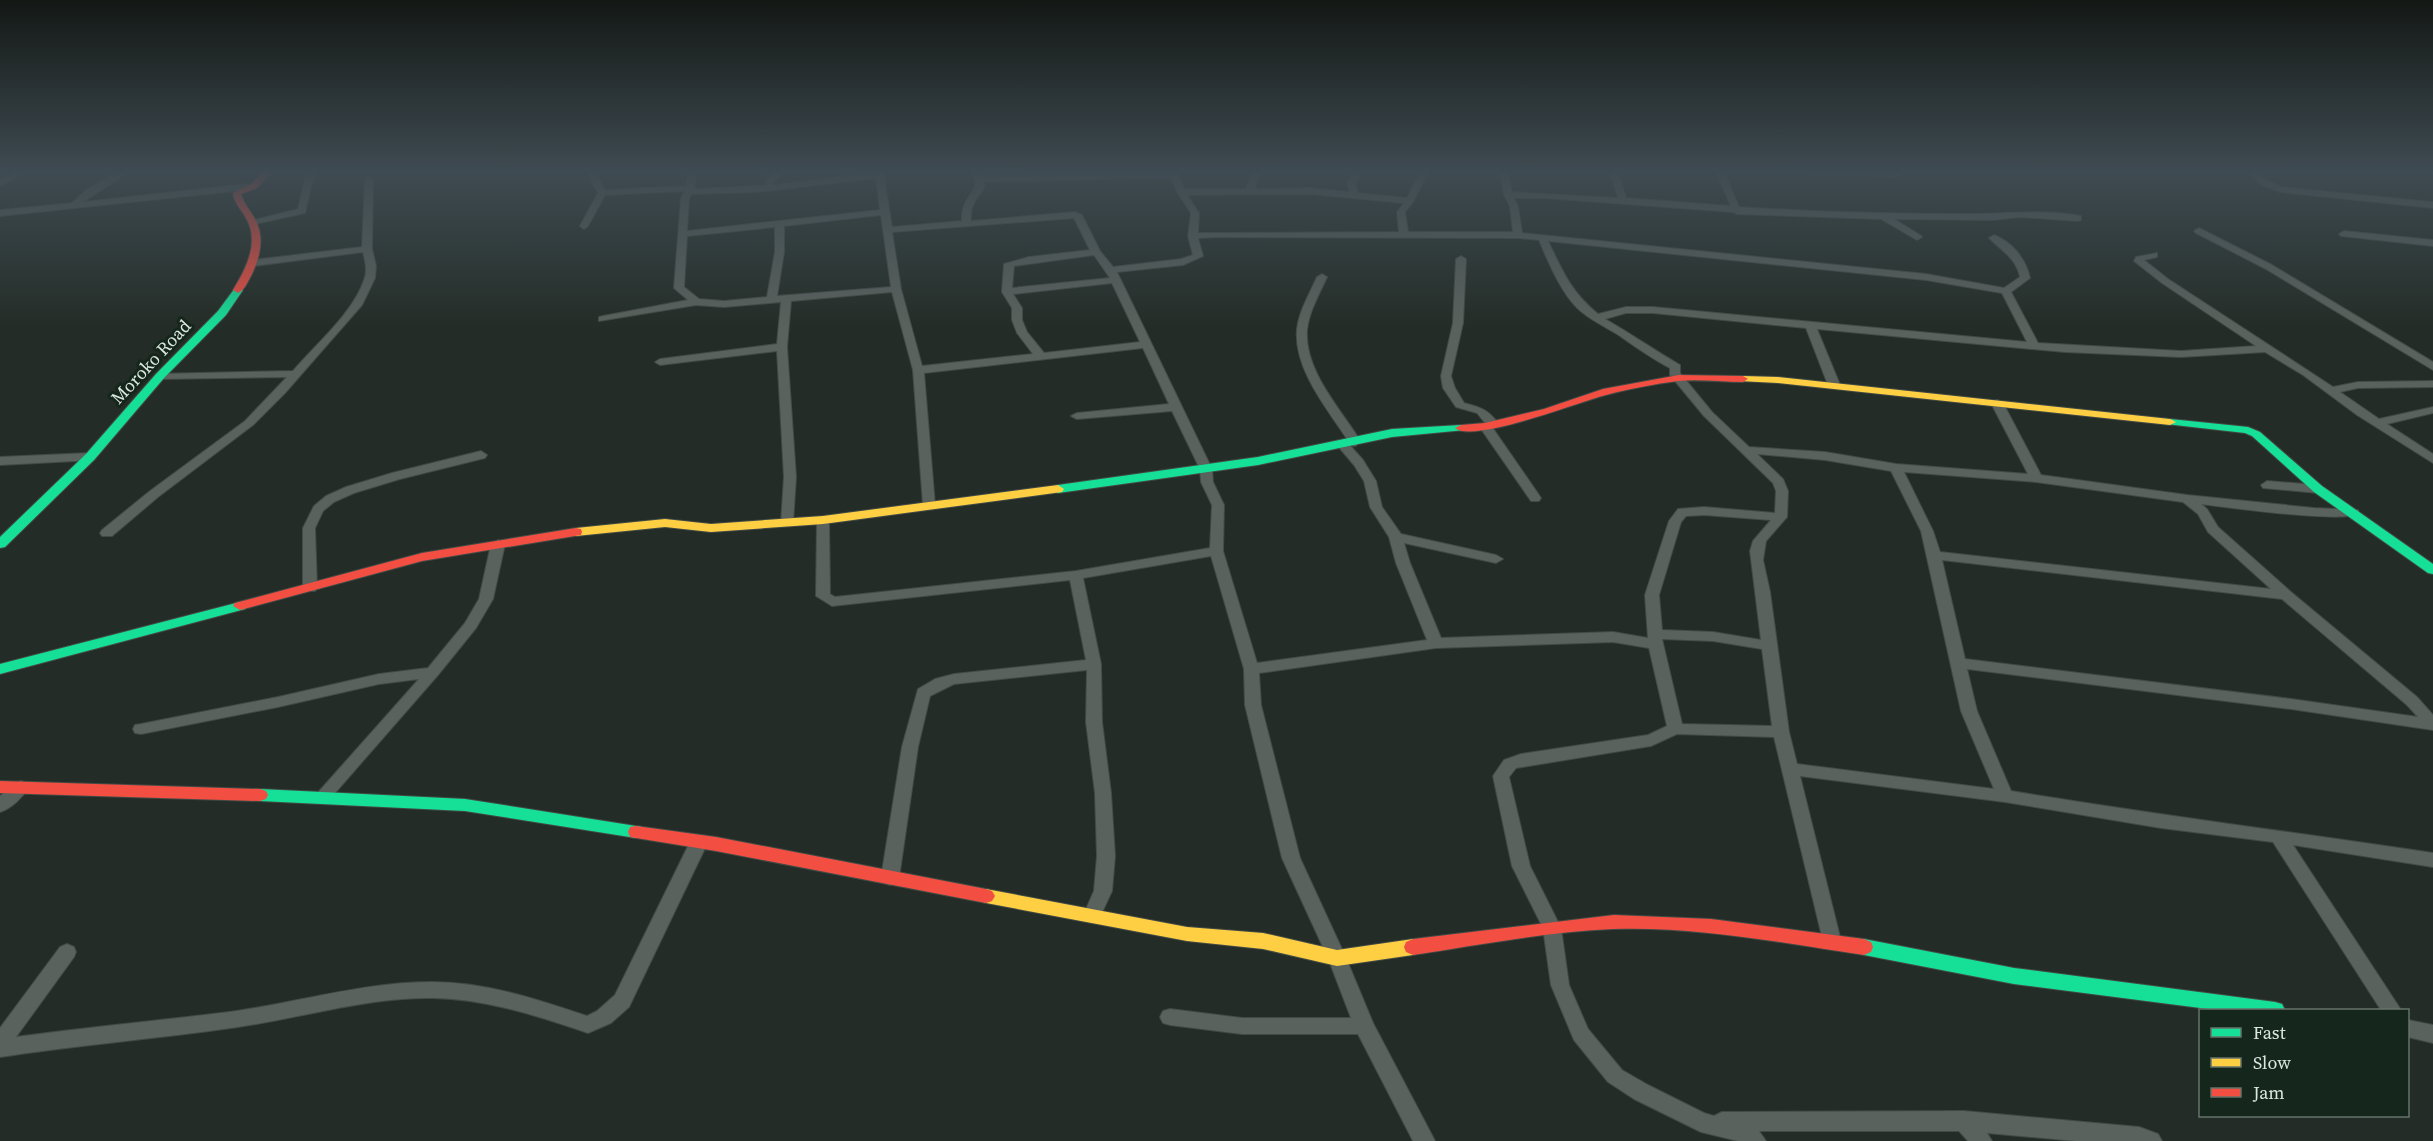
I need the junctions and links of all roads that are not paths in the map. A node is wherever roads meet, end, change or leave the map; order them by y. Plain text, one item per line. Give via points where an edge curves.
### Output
1 (254, 223) edge
2 (368, 223) edge
3 (586, 223) edge
4 (684, 223) edge
5 (768, 223) edge
6 (778, 223) edge
7 (885, 223) edge
8 (976, 223) edge
9 (1082, 223) edge
10 (1194, 223) edge
11 (1403, 223) edge
12 (1515, 223) edge
13 (1894, 223) edge
14 (967, 224) joint
15 (584, 226) dead end
16 (2199, 231) dead end
17 (887, 232) junction
18 (683, 234) junction
19 (1404, 234) junction
20 (2344, 234) dead end
21 (1193, 236) junction
22 (1518, 236) junction
23 (1917, 237) dead end
24 (1994, 238) dead end
25 (1543, 239) junction
26 (2433, 243) edge
27 (367, 249) junction
28 (1096, 252) junction
29 (2154, 255) dead end
30 (1461, 259) dead end
31 (253, 263) junction
32 (1112, 275) junction
33 (1322, 277) dead end
34 (896, 289) junction
35 (2006, 291) junction
36 (1007, 292) junction
37 (772, 299) junction
38 (786, 299) junction
39 (696, 302) junction
40 (603, 318) dead end
41 (1596, 318) junction
42 (1810, 324) junction
43 (1148, 344) junction
44 (2034, 345) junction
45 (782, 347) junction
46 (2267, 350) junction
47 (1041, 355) junction
48 (660, 362) dead end
49 (2433, 367) edge
50 (918, 370) junction
51 (294, 374) junction
52 (160, 376) junction
53 (1679, 378) junction
54 (2433, 384) edge
55 (1834, 385) junction
56 (2330, 391) junction
57 (1997, 403) junction
58 (1175, 407) junction
59 (2433, 410) edge
60 (1077, 416) dead end
61 (2378, 423) junction
62 (1489, 425) junction
63 (1349, 443) junction
64 (1744, 450) junction
65 (481, 455) dead end
66 (90, 457) junction
67 (2433, 459) edge
68 (0, 461) edge
69 (1896, 468) junction
70 (1206, 469) junction
71 (2036, 478) junction
72 (2267, 485) dead end
73 (2318, 489) junction
74 (1535, 498) dead end
75 (2187, 499) junction
76 (929, 505) junction
77 (2353, 513) junction
78 (1781, 517) junction
79 (824, 520) junction
80 (787, 523) junction
81 (107, 533) dead end
82 (1396, 537) junction
83 (0, 544) edge
84 (498, 544) junction
85 (1216, 551) junction
86 (1934, 555) junction
87 (1496, 559) dead end
88 (2433, 570) edge
89 (1076, 574) junction
90 (310, 588) junction
91 (2286, 595) junction
92 (1655, 640) junction
93 (1436, 643) junction
94 (1769, 646) junction
95 (1959, 663) junction
96 (1094, 664) junction
97 (0, 669) edge
98 (1251, 669) junction
99 (433, 672) junction
100 (2433, 725) edge
101 (141, 729) dead end
102 (1675, 729) junction
103 (1781, 732) junction
104 (1792, 769) junction
105 (0, 787) edge
106 (21, 787) junction
107 (322, 796) junction
108 (2006, 796) junction
109 (0, 806) edge
110 (2278, 836) junction
111 (699, 842) junction
112 (2433, 860) edge
113 (890, 878) junction
114 (1092, 916) junction
115 (1552, 928) junction
116 (1832, 941) junction
117 (67, 952) dead end
118 (1337, 958) junction
119 (2260, 1009) edge
120 (2390, 1009) edge
121 (1170, 1017) dead end
122 (1364, 1026) junction
123 (2409, 1029) edge
124 (2433, 1034) edge
125 (0, 1046) edge
126 (1964, 1121) junction
127 (1701, 1122) junction
128 (1424, 1141) edge
129 (1755, 1141) edge
130 (1981, 1141) edge
131 (2151, 1141) edge

1 - 31 street, Moroko Road
2 - 27 street
3 - 15 street
4 - 18 street
5 - 18 street
6 - 37 street via 782,246
7 - 17 street
8 - 14 street
9 - 28 street
10 - 21 street
11 - 19 street
12 - 22 street
13 - 23 street
14 - 17 street
16 - 49 street via 2269,267
17 - 34 street
18 - 39 street via 679,288
19 - 21 street
19 - 22 street
20 - 26 street
21 - 32 street via 1198,256 1191,260
22 - 25 street
24 - 35 street via 2024,266 2023,281
25 - 35 street via 1926,277
25 - 41 street via 1558,274 1576,301
27 - 31 street
27 - 51 street via 371,266 358,303
28 - 32 street
28 - 36 street via 1012,263 1007,273
29 - 46 street via 2139,261
30 - 62 street via 1458,323 1446,376 1460,405 1481,411
31 - 52 street, Moroko Road via 222,313
32 - 36 street
32 - 43 street
33 - 63 street via 1302,328 1301,346
34 - 38 street
34 - 50 street
35 - 44 street
36 - 47 street via 1017,308 1022,333
37 - 38 street
37 - 39 street via 724,304
38 - 45 street
39 - 40 street
41 - 42 street via 1626,310 1653,310
41 - 53 street via 1676,367 1674,373
42 - 44 street
42 - 55 street
43 - 47 street
43 - 58 street
44 - 46 street via 2181,354
45 - 48 street
45 - 80 street via 790,477
46 - 56 street
47 - 50 street
50 - 76 street
51 - 52 street
51 - 81 street via 249,423
52 - 66 street, Moroko Road
53 - 55 street
53 - 62 street via 1603,392 1547,412
53 - 64 street
54 - 56 street via 2358,385
55 - 57 street
56 - 61 street
57 - 71 street
57 - 73 street via 2248,430
58 - 60 street
58 - 70 street
59 - 61 street
61 - 67 street
62 - 63 street via 1423,429
62 - 74 street
63 - 70 street
63 - 82 street via 1370,481 1376,507
64 - 69 street via 1825,456
64 - 78 street via 1779,482
65 - 90 street via 396,476 330,499 318,509 309,528
66 - 68 street
66 - 83 street, Moroko Road
69 - 71 street
69 - 86 street via 1927,531
70 - 76 street
70 - 85 street via 1207,482 1218,505
71 - 75 street
72 - 73 street
73 - 77 street
75 - 77 street
75 - 91 street via 2213,529
76 - 79 street
77 - 88 street
78 - 92 street via 1682,512 1675,521 1652,595
78 - 94 street via 1764,532 1756,548
79 - 80 street
79 - 89 street via 823,596 832,602
80 - 84 street via 711,528 665,523
82 - 87 street
82 - 93 street
84 - 90 street via 359,572
84 - 99 street via 486,599 471,625
85 - 89 street
85 - 98 street
86 - 91 street
86 - 95 street
89 - 96 street
90 - 97 street
91 - 100 street via 2412,701
92 - 93 street via 1613,637
92 - 94 street via 1690,633
92 - 102 street
93 - 98 street
94 - 103 street
95 - 100 street
95 - 108 street via 1969,711
96 - 113 street via 954,679 923,693 910,747
96 - 114 street via 1094,722 1106,856 1103,891
98 - 118 street via 1253,705 1291,858
99 - 101 street via 379,679
99 - 107 street
102 - 103 street
102 - 115 street via 1651,740 1521,760 1504,769 1501,776 1521,866
103 - 104 street
104 - 108 street
104 - 116 street
105 - 106 street
106 - 107 street
106 - 109 street
107 - 111 street via 465,806
108 - 110 street via 2161,822
110 - 112 street
110 - 120 street
111 - 113 street
111 - 125 street via 622,1001 588,1025 548,1011 470,993 411,991 237,1019
113 - 114 street
114 - 118 street via 1187,934 1263,941
115 - 116 street via 1614,922 1711,926
115 - 118 street
115 - 127 street via 1560,985 1581,1034 1596,1056 1632,1087
116 - 119 street via 2014,976
117 - 125 street
118 - 122 street
121 - 122 street via 1242,1026
122 - 128 street
123 - 124 street
126 - 127 street
126 - 130 street
126 - 131 street
127 - 129 street via 1742,1132

